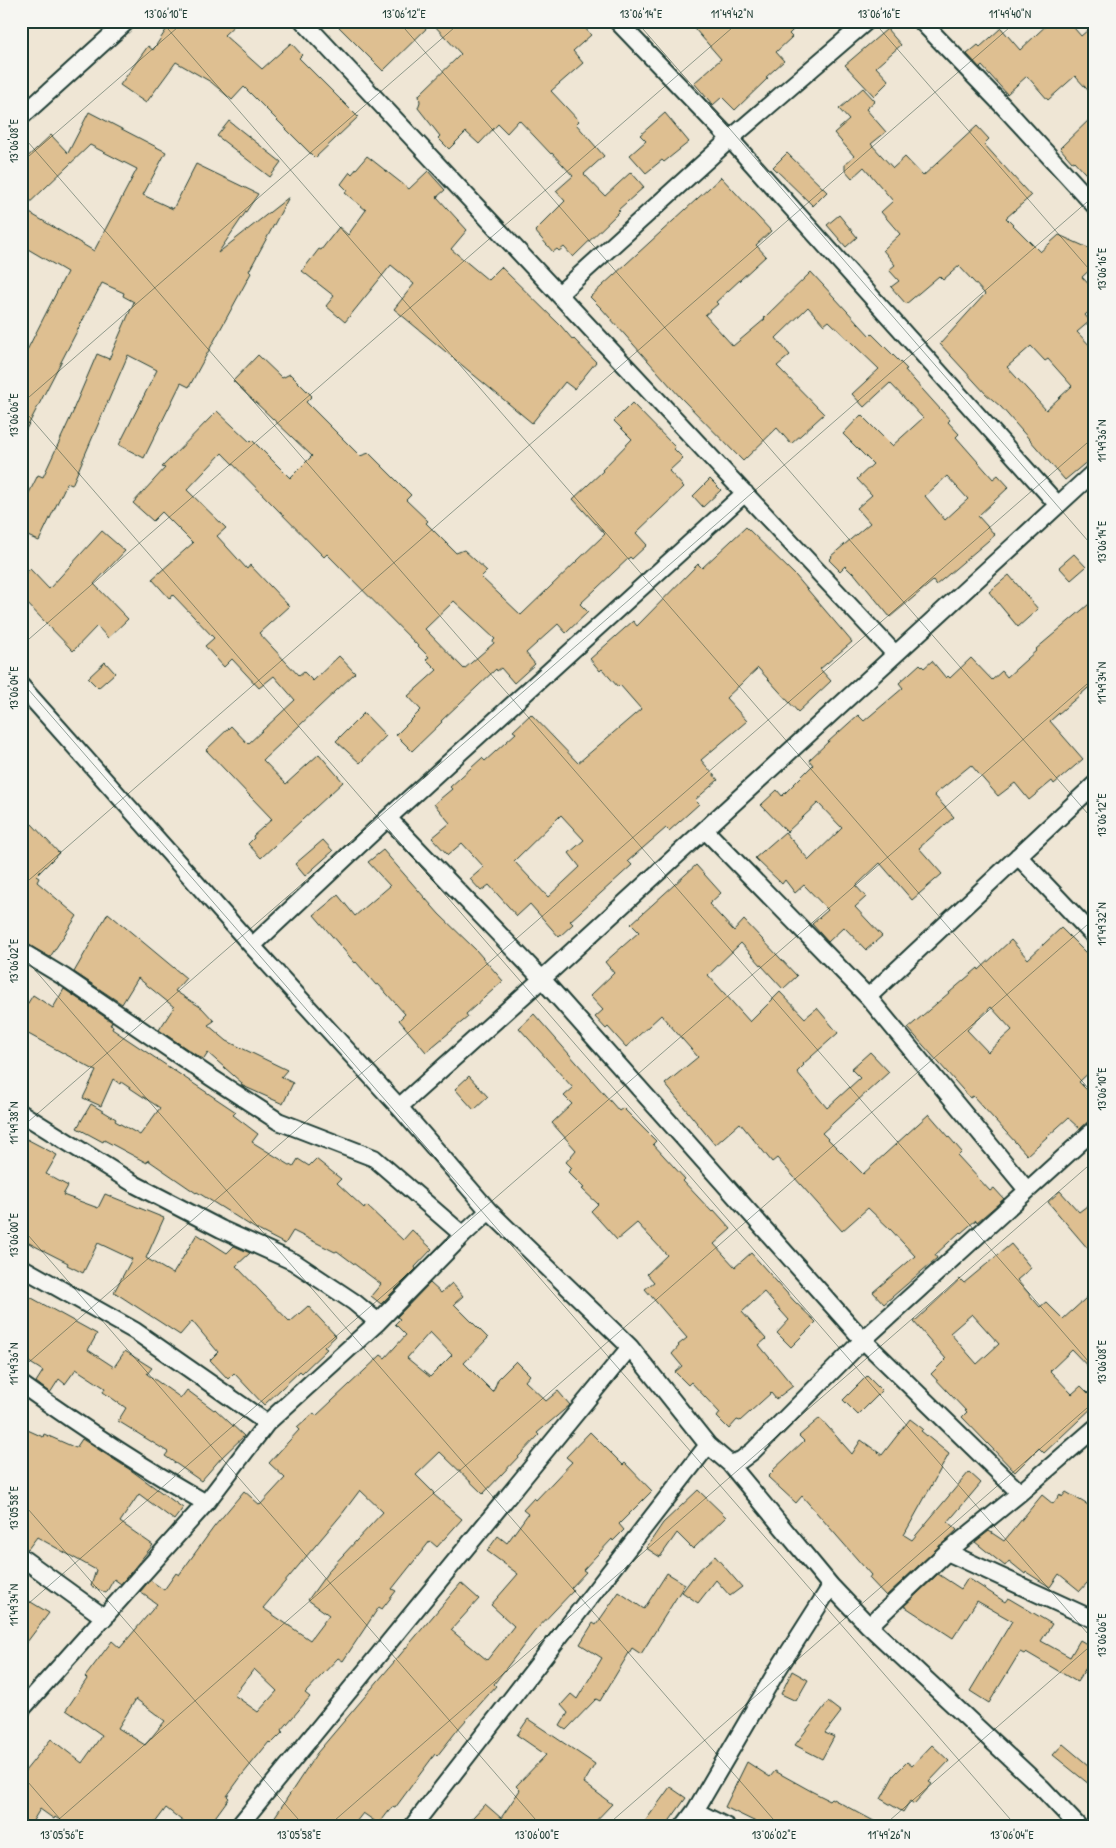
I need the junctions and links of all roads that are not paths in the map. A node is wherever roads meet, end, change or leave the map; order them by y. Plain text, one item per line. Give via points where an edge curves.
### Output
1 (127, 21) edge
2 (303, 21) edge
3 (617, 21) edge
4 (867, 21) edge
5 (921, 21) edge
6 (21, 117) edge
7 (730, 140) junction
8 (1095, 206) edge
9 (559, 294) junction
10 (1095, 472) edge
11 (745, 493) junction
12 (1058, 506) junction
13 (895, 654) junction
14 (21, 686) edge
15 (1095, 784) edge
16 (388, 818) junction
17 (704, 830) junction
18 (1018, 856) junction
19 (1095, 937) edge
20 (252, 946) junction
21 (21, 951) edge
22 (542, 979) junction
23 (868, 997) junction
24 (399, 1107) junction
25 (21, 1113) edge
26 (1095, 1129) edge
27 (1027, 1190) junction
28 (489, 1211) junction
29 (463, 1235) junction
30 (21, 1267) edge
31 (378, 1322) junction
32 (863, 1340) junction
33 (630, 1348) junction
34 (21, 1384) edge
35 (267, 1423) junction
36 (1095, 1428) edge
37 (708, 1445) junction
38 (730, 1464) junction
39 (1020, 1493) junction
40 (206, 1503) junction
41 (947, 1552) junction
42 (21, 1556) edge
43 (831, 1586) junction
44 (105, 1618) junction
45 (1095, 1620) edge
46 (869, 1626) junction
47 (21, 1710) edge
48 (695, 1810) junction
49 (238, 1827) edge
50 (412, 1827) edge
51 (683, 1827) edge
52 (727, 1827) edge
53 (1079, 1827) edge

1 - 6 street
2 - 9 street
3 - 7 street
4 - 7 street
5 - 8 street
7 - 9 street
7 - 12 street
9 - 11 street
10 - 12 street
11 - 13 street
11 - 16 street
12 - 13 street
13 - 17 street
14 - 20 street
15 - 18 street
16 - 20 street
16 - 22 street
17 - 22 street
17 - 23 street
18 - 19 street
18 - 23 street
20 - 24 street
21 - 29 street via 278,1121 374,1158
22 - 24 street
22 - 32 street
23 - 27 street
24 - 28 street
25 - 31 street via 136,1185 294,1262
26 - 27 street
27 - 32 street
28 - 29 street
28 - 33 street
29 - 31 street
30 - 35 street via 135,1331
31 - 35 street
32 - 38 street via 753,1451
32 - 39 street
33 - 37 street
33 - 49 street
34 - 40 street via 75,1423
35 - 40 street
36 - 39 street
37 - 38 street
37 - 50 street
38 - 43 street
39 - 41 street
40 - 44 street
41 - 45 street
41 - 46 street
42 - 44 street
43 - 46 street
43 - 48 street
44 - 47 street
46 - 53 street
48 - 51 street
48 - 52 street

